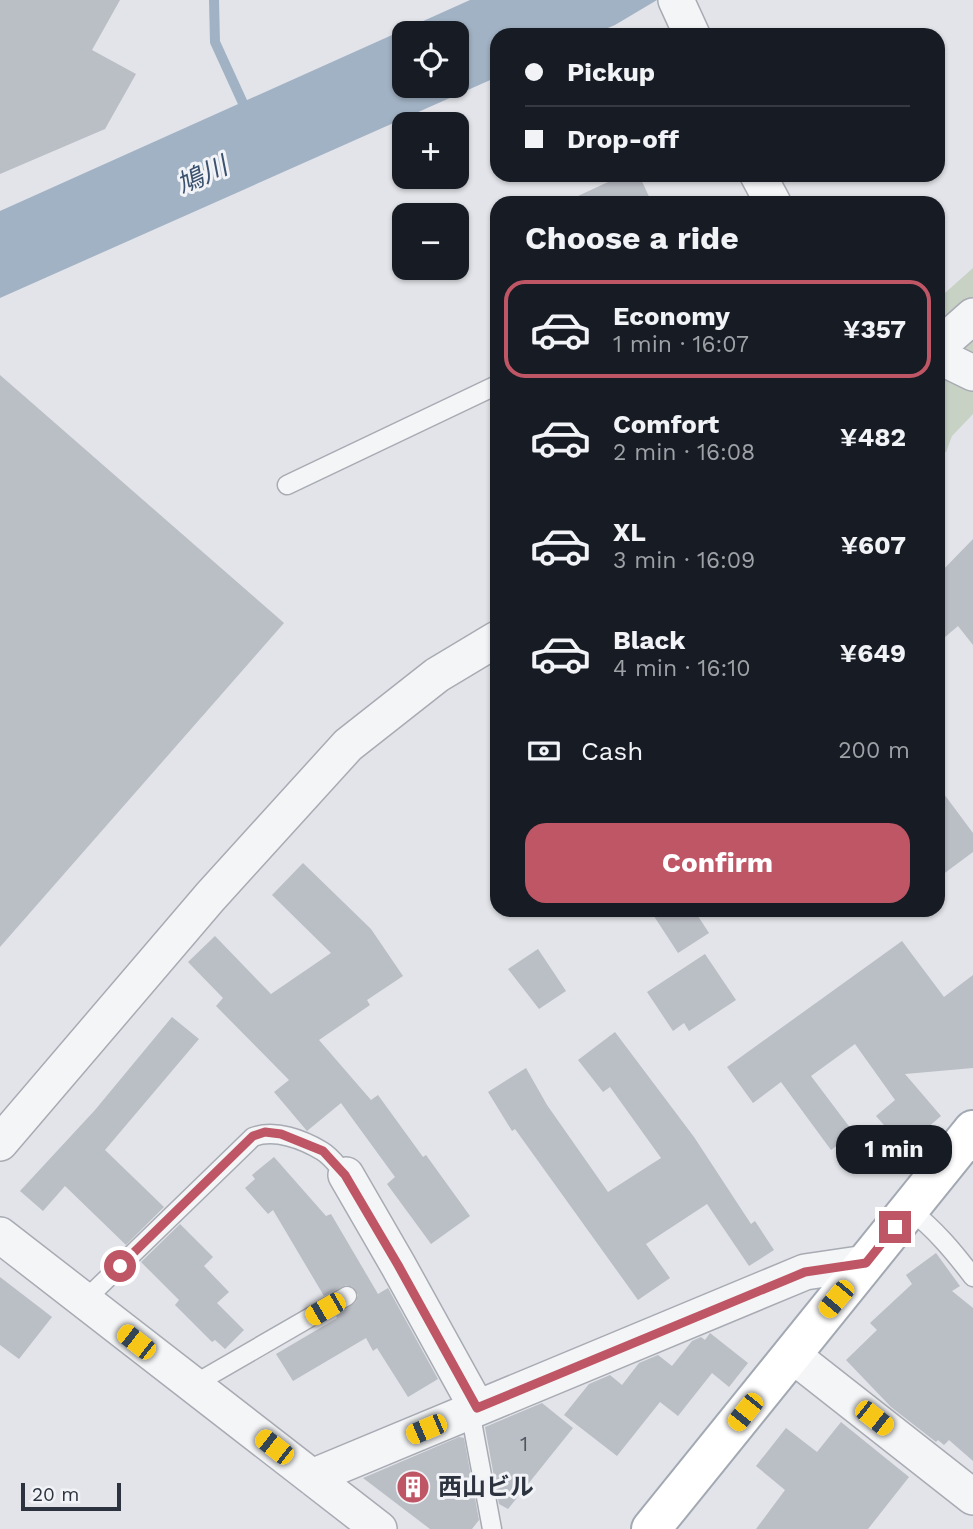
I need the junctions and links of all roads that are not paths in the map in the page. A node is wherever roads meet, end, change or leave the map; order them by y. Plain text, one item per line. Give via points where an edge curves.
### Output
1 (676, 0) edge
2 (689, 28) edge
3 (973, 316) edge
4 (945, 340) edge
5 (945, 359) edge
6 (973, 373) edge
7 (490, 388) edge
8 (287, 485) dead end
9 (490, 643) edge
10 (973, 1130) edge
11 (0, 1143) edge
12 (345, 1175) joint
13 (909, 1209) junction
14 (0, 1235) edge
15 (866, 1263) junction
16 (973, 1277) edge
17 (347, 1296) dead end
18 (84, 1301) junction
19 (791, 1353) junction
20 (193, 1385) junction
21 (474, 1409) junction
22 (312, 1478) junction
23 (973, 1497) edge
24 (379, 1529) edge
25 (492, 1529) edge
26 (651, 1529) edge

1 - 2 street
3 - 4 street
5 - 6 street
7 - 8 lane
9 - 11 street via 437,675 348,745 210,897
10 - 13 main road
12 - 18 lane via 331,1158 312,1147 281,1134 253,1136
12 - 21 street
13 - 15 main road
13 - 16 lane via 928,1223
14 - 18 street
15 - 19 main road
15 - 21 street via 805,1272
17 - 20 lane
18 - 20 street
19 - 23 street
19 - 26 main road
20 - 22 street
21 - 22 street
21 - 25 lane
22 - 24 street

